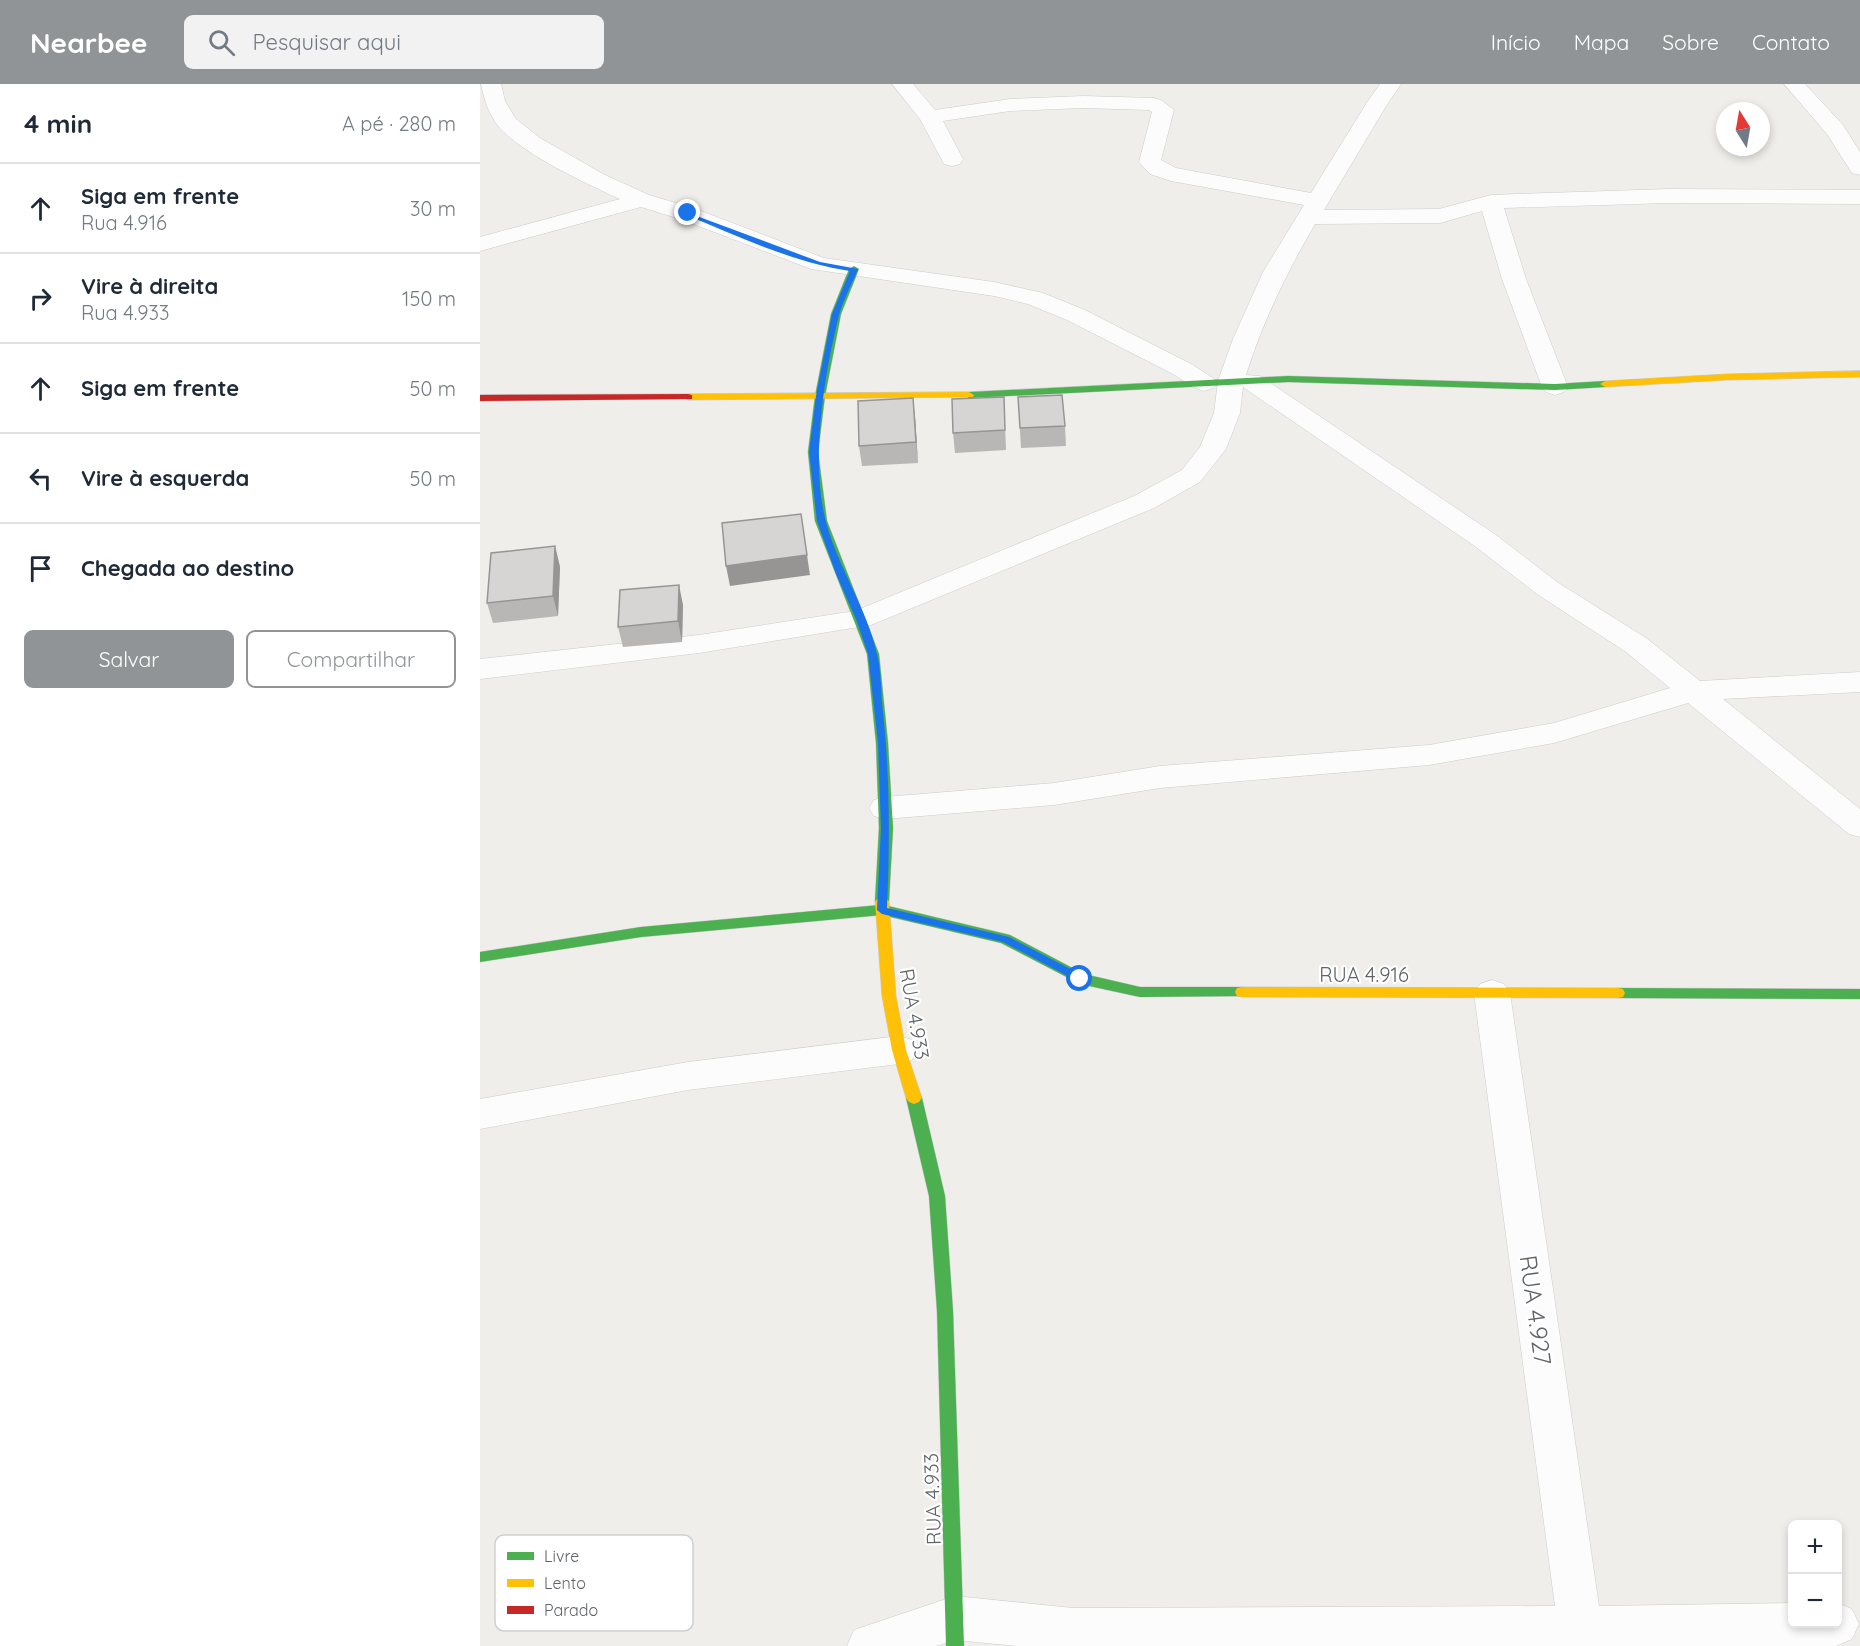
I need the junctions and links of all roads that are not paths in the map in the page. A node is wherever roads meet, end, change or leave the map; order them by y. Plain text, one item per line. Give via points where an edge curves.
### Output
1 (491, 84) edge
2 (902, 84) edge
3 (1391, 84) edge
4 (1794, 84) edge
5 (930, 117) junction
6 (952, 159) dead end
7 (1860, 168) edge
8 (1860, 197) edge
9 (641, 200) junction
10 (1491, 202) junction
11 (1313, 209) junction
12 (480, 244) edge
13 (854, 269) junction
14 (1860, 374) edge
15 (1229, 382) junction
16 (1555, 387) junction
17 (820, 396) junction
18 (480, 398) edge
19 (861, 619) junction
20 (480, 669) edge
21 (1860, 682) edge
22 (1692, 691) junction
23 (885, 808) junction
24 (1860, 826) edge
25 (882, 910) junction
26 (480, 957) edge
27 (1492, 993) junction
28 (1860, 994) edge
29 (898, 1050) junction
30 (480, 1114) edge
31 (1842, 1623) edge
32 (1860, 1623) edge
33 (1788, 1624) edge
34 (1580, 1628) junction
35 (955, 1632) edge
36 (870, 1646) edge

1 - 9 street via 507,123 532,143
2 - 5 street
3 - 11 street
4 - 7 street via 1835,130
5 - 6 street
5 - 11 street via 1010,105 1154,104 1163,110 1150,162 1158,169
8 - 10 street via 1668,196
9 - 12 street
9 - 13 street via 688,213 819,264
10 - 11 street via 1440,216 1405,218
10 - 16 street via 1514,279
11 - 15 street via 1275,272
13 - 15 street via 1035,298 1182,369
13 - 17 street, RUA 4.933 via 836,314
14 - 16 street
15 - 16 street via 1390,381
15 - 17 street via 999,395
15 - 19 street via 1227,413 1213,449 1191,476 1144,502
15 - 22 street via 1486,541 1546,588 1636,645
17 - 18 street
17 - 19 street, RUA 4.933 via 813,452 821,521
19 - 20 street via 699,644
19 - 23 street, RUA 4.933 via 873,654
21 - 22 street
22 - 23 street via 1554,734 1429,755 1160,777 1054,794
22 - 24 street
23 - 25 street, RUA 4.933
25 - 26 street, RUA 4.916 via 641,932
25 - 27 street, RUA 4.916 via 1005,939 1080,979 1140,992
25 - 29 street, RUA 4.933
27 - 28 street, RUA 4.916
27 - 34 street, RUA 4.927
29 - 30 street via 688,1076
29 - 35 street, RUA 4.933 via 916,1105 937,1196 945,1311
31 - 32 street
33 - 34 street
34 - 35 street
35 - 36 street

